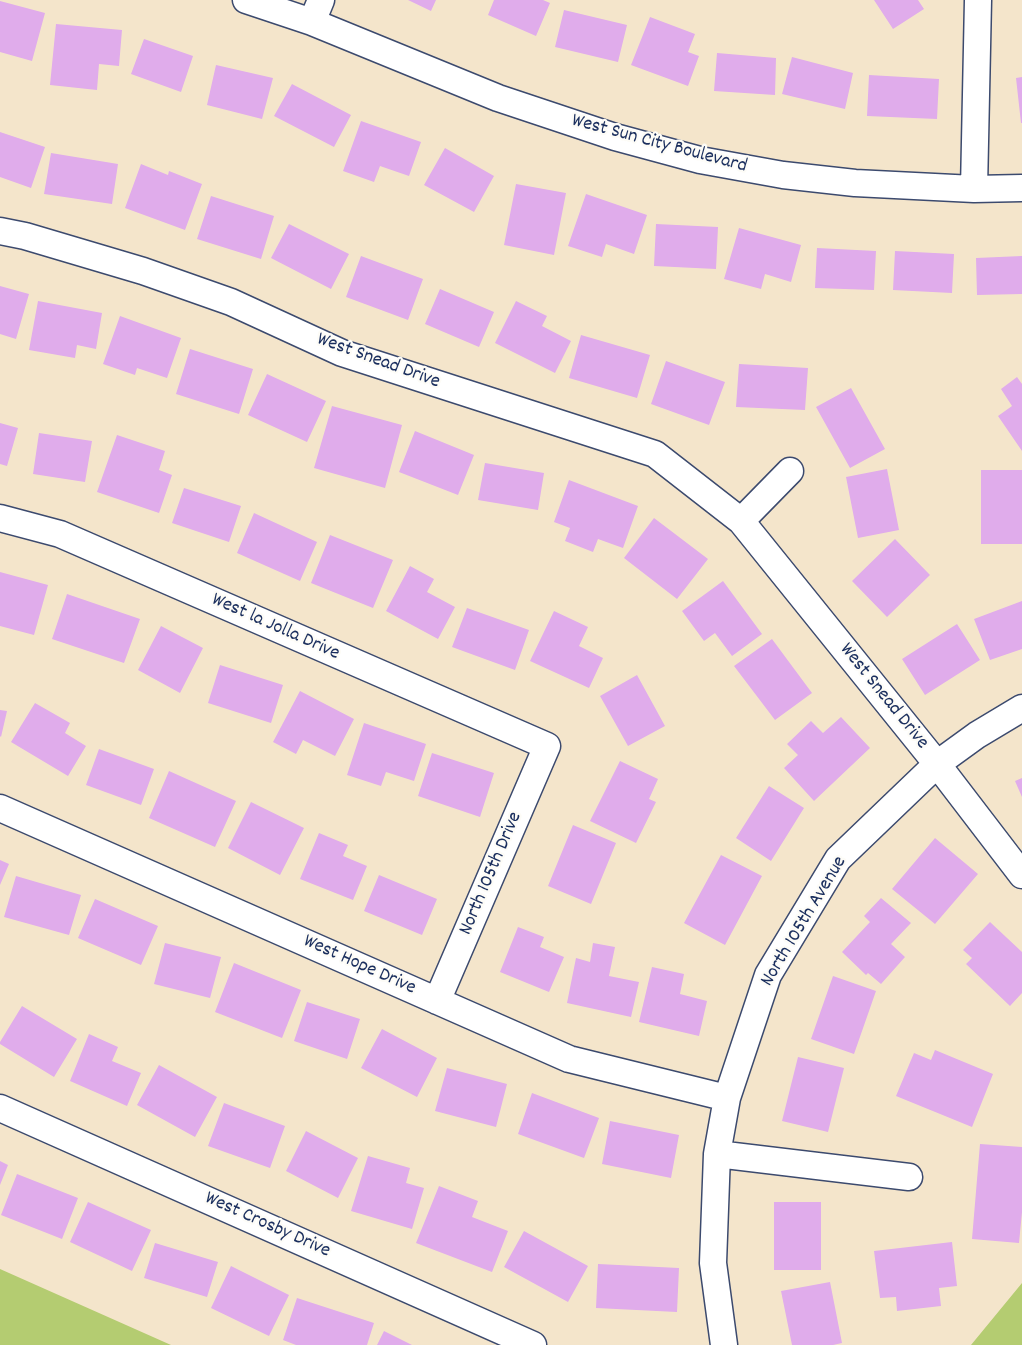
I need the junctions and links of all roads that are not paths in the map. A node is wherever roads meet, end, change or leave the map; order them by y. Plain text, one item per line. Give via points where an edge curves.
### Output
1 (246, 0) edge
2 (978, 0) edge
3 (317, 11) edge
4 (1022, 188) edge
5 (974, 189) junction
6 (0, 230) edge
7 (790, 471) dead end
8 (0, 518) edge
9 (741, 521) junction
10 (1022, 708) edge
11 (547, 746) joint
12 (937, 764) junction
13 (0, 808) edge
14 (1022, 875) edge
15 (437, 1001) junction
16 (727, 1098) junction
17 (0, 1108) edge
18 (717, 1154) junction
19 (909, 1177) dead end
20 (533, 1345) edge
21 (724, 1345) edge

1 - 3 street, West Sun City Boulevard
2 - 5 street
3 - 5 street, West Sun City Boulevard via 498,98 615,137 700,160 784,175 855,183
4 - 5 street, West Sun City Boulevard
6 - 9 street, West Snead Drive via 143,271 231,302 342,353 655,454
7 - 9 street
8 - 11 street, West la Jolla Drive via 60,534
9 - 12 street, West Snead Drive
10 - 12 street, North 105th Avenue
11 - 15 street, North 105th Drive
12 - 14 street, West Snead Drive
12 - 16 street, North 105th Avenue via 838,860 768,975
13 - 15 street, West Hope Drive
15 - 16 street, West Hope Drive via 569,1059
16 - 18 street, North 105th Avenue
17 - 20 street, West Crosby Drive
18 - 19 street
18 - 21 street, North 105th Avenue via 713,1264

